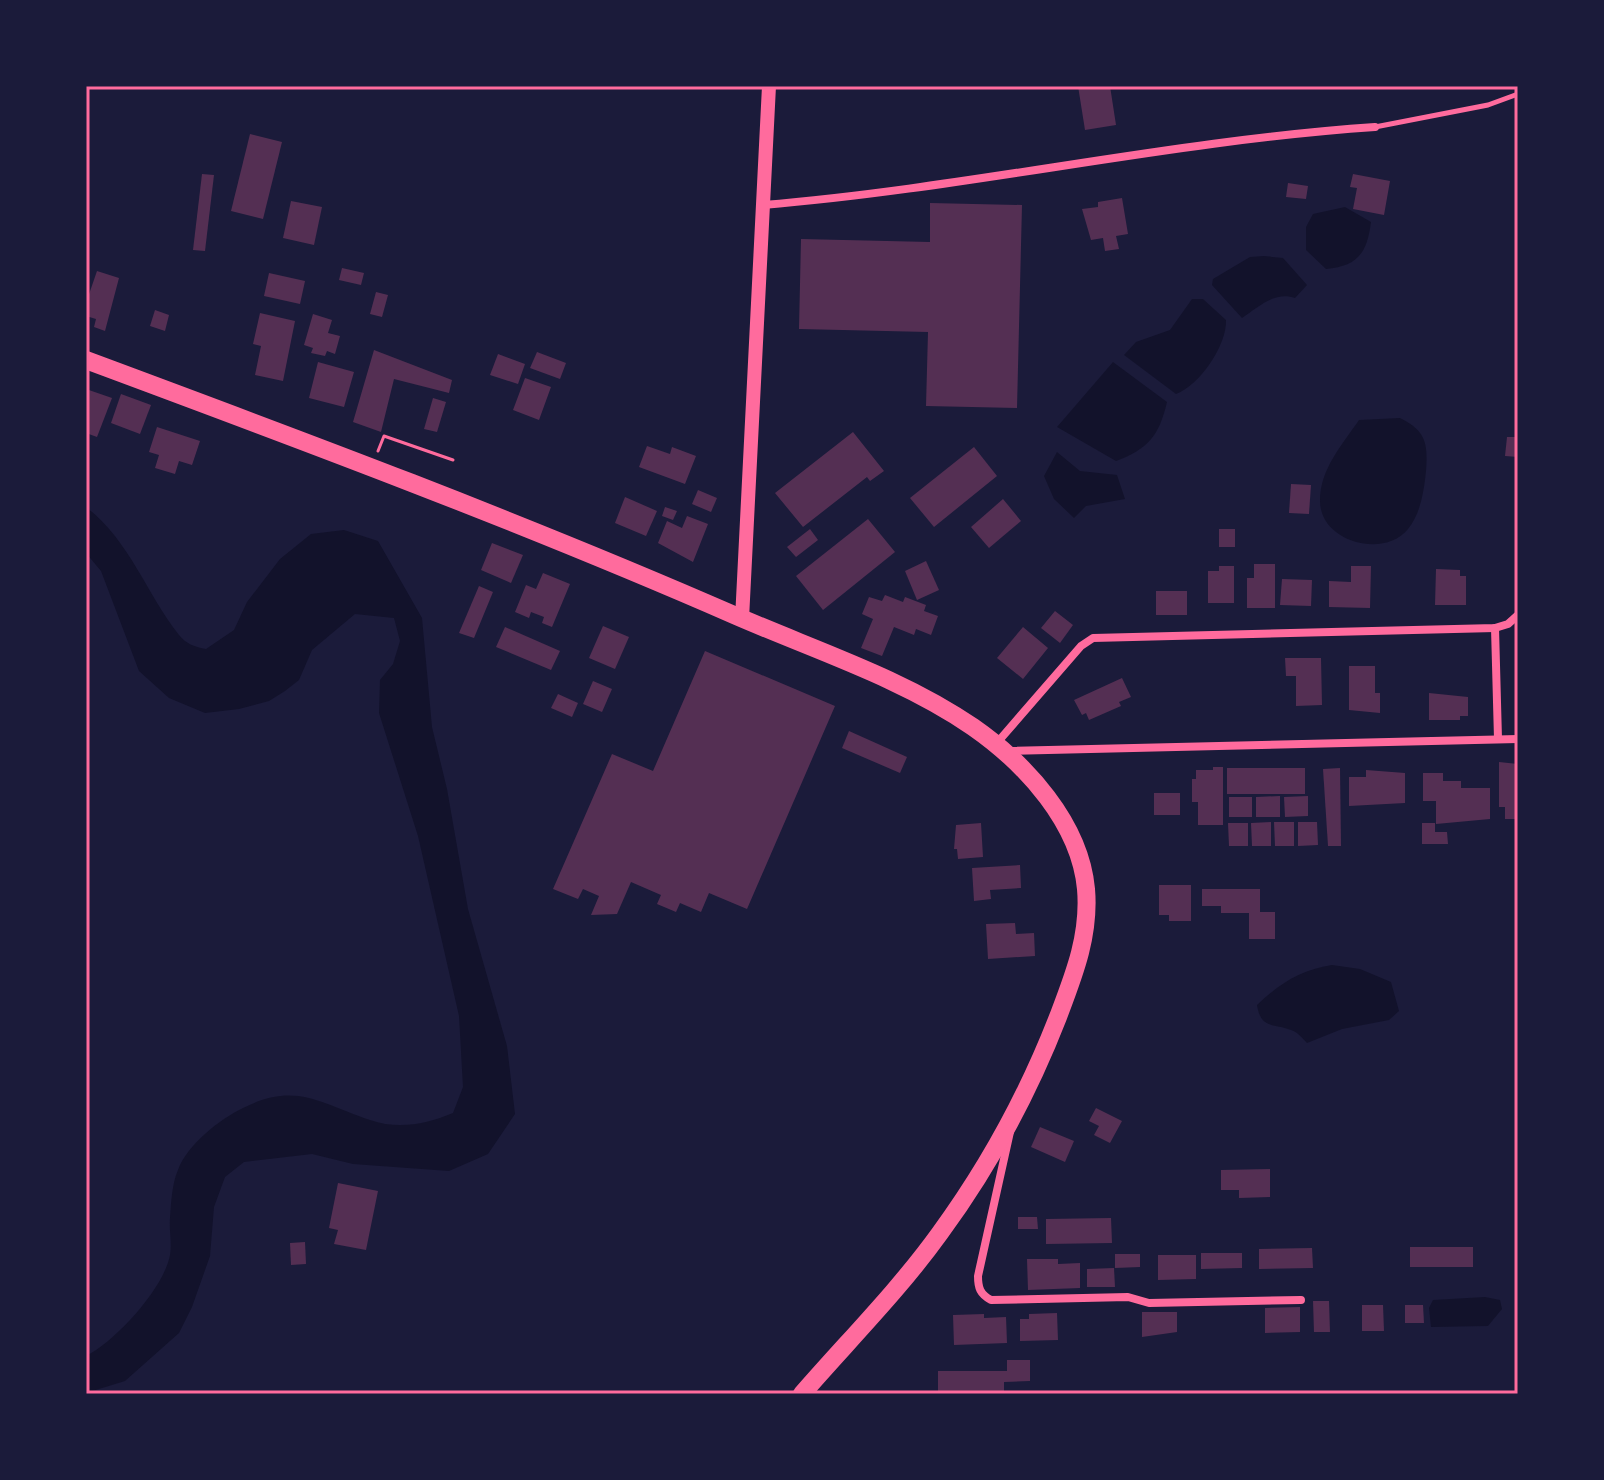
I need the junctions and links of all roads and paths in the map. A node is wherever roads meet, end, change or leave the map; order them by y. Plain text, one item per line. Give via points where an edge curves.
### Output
1 (769, 86) edge
2 (1518, 94) edge
3 (1375, 127) joint
4 (763, 205) junction
5 (86, 360) edge
6 (453, 460) dead end
7 (373, 466) junction
8 (1518, 615) edge
9 (742, 619) junction
10 (1495, 628) junction
11 (1498, 739) junction
12 (1518, 739) edge
13 (1000, 748) junction
14 (1012, 1120) junction
15 (1301, 1300) dead end
16 (802, 1394) edge

1 - 4 street
2 - 3 lane
3 - 4 street via 1245,138 857,196
4 - 9 street
5 - 7 main road
6 - 7 path via 384,435
7 - 9 main road via 562,540
8 - 10 street
9 - 13 main road via 918,695
10 - 11 street
10 - 13 street via 1093,638
11 - 12 street
11 - 13 street
13 - 14 main road via 1049,800 1086,884 1085,938 1070,986
14 - 15 street via 978,1276 983,1296 1128,1297 1149,1303
14 - 16 main road via 937,1237

